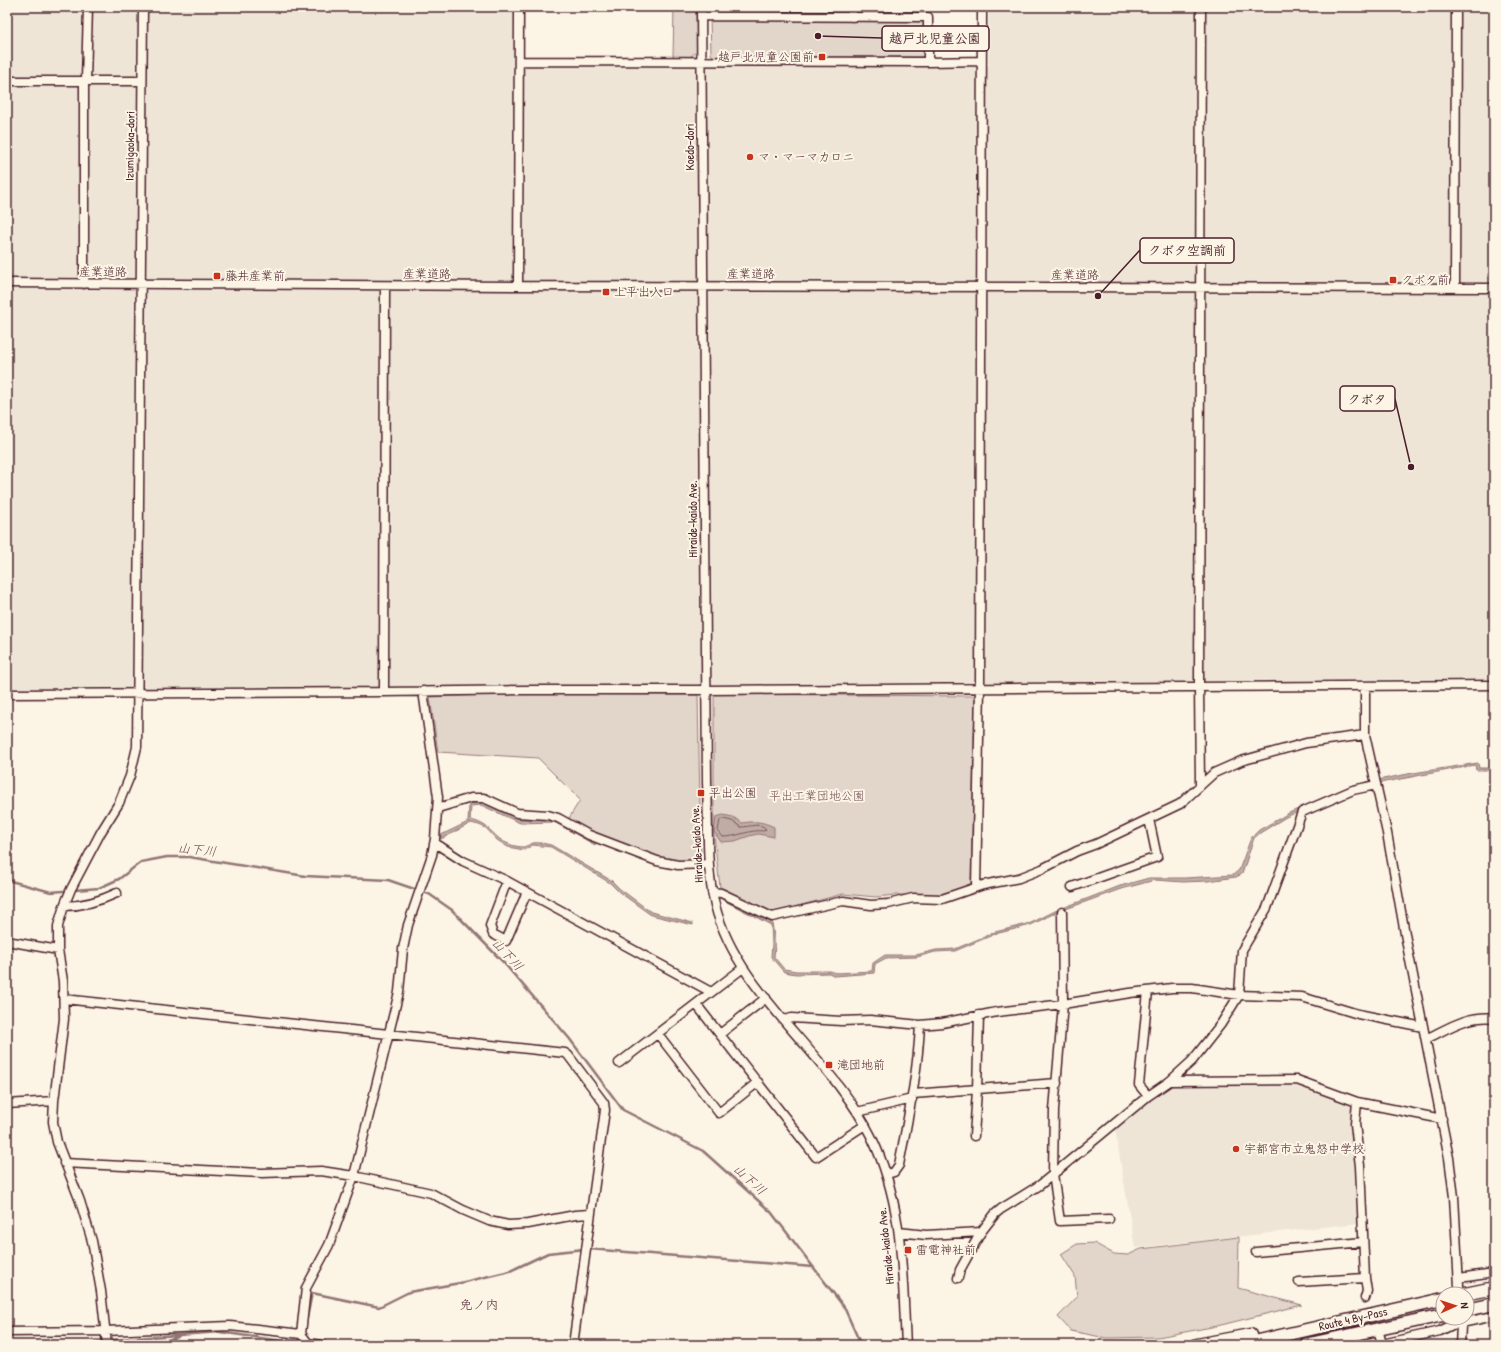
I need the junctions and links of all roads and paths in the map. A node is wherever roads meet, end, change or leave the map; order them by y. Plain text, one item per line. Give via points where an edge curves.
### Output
1 (88, 7) edge
2 (143, 7) edge
3 (519, 7) edge
4 (701, 7) edge
5 (852, 7) edge
6 (982, 7) edge
7 (1200, 7) edge
8 (1456, 7) edge
9 (701, 16) junction
10 (852, 17) junction
11 (519, 61) junction
12 (702, 61) junction
13 (982, 61) junction
14 (928, 62) junction
15 (7, 81) edge
16 (85, 81) junction
17 (142, 81) junction
18 (7, 283) edge
19 (84, 284) junction
20 (140, 284) junction
21 (385, 286) junction
22 (518, 286) junction
23 (703, 286) junction
24 (982, 287) junction
25 (1200, 288) junction
26 (1455, 288) junction
27 (1494, 288) edge
28 (1494, 685) edge
29 (1199, 686) junction
30 (1366, 686) junction
31 (980, 688) junction
32 (706, 690) junction
33 (384, 692) junction
34 (423, 692) junction
35 (7, 694) edge
36 (138, 694) junction
37 (1365, 735) junction
38 (1200, 785) junction
39 (1376, 785) junction
40 (438, 808) junction
41 (1149, 819) junction
42 (434, 844) junction
43 (709, 864) junction
44 (507, 881) junction
45 (976, 887) junction
46 (1072, 887) dead end
47 (526, 892) junction
48 (712, 892) junction
49 (117, 893) dead end
50 (64, 906) junction
51 (1062, 912) dead end
52 (7, 941) edge
53 (58, 950) junction
54 (743, 968) junction
55 (1148, 991) junction
56 (711, 992) junction
57 (1239, 995) junction
58 (766, 998) junction
59 (64, 999) junction
60 (696, 1004) junction
61 (1063, 1004) junction
62 (979, 1015) junction
63 (1494, 1018) edge
64 (784, 1020) junction
65 (920, 1024) junction
66 (1423, 1027) junction
67 (658, 1034) junction
68 (720, 1034) junction
69 (389, 1035) junction
70 (1426, 1039) junction
71 (619, 1063) dead end
72 (1170, 1081) junction
73 (758, 1082) junction
74 (1057, 1083) junction
75 (978, 1090) junction
76 (1148, 1096) junction
77 (912, 1097) junction
78 (54, 1101) junction
79 (1358, 1102) junction
80 (7, 1104) edge
81 (857, 1112) junction
82 (1442, 1119) junction
83 (865, 1125) junction
84 (974, 1136) dead end
85 (64, 1163) junction
86 (886, 1174) junction
87 (1053, 1174) junction
88 (354, 1176) junction
89 (590, 1214) junction
90 (1109, 1219) dead end
91 (899, 1232) junction
92 (981, 1232) junction
93 (1363, 1242) junction
94 (1256, 1252) dead end
95 (1494, 1273) edge
96 (958, 1278) dead end
97 (1365, 1278) junction
98 (1299, 1282) dead end
99 (1461, 1286) edge
100 (1475, 1287) edge
101 (1494, 1288) edge
102 (1365, 1298) dead end
103 (1435, 1301) edge
104 (1494, 1304) edge
105 (1475, 1308) edge
106 (1494, 1316) edge
107 (1435, 1317) edge
108 (1332, 1324) junction
109 (1461, 1326) dead end
110 (1378, 1329) junction
111 (105, 1331) junction
112 (7, 1332) edge
113 (301, 1334) junction
114 (107, 1345) edge
115 (322, 1345) edge
116 (573, 1345) edge
117 (906, 1345) edge
118 (1197, 1345) edge
119 (1240, 1345) edge
120 (1305, 1345) edge
121 (1330, 1345) edge
122 (1460, 1345) edge

1 - 16 street
2 - 17 street, Izumigaoka-dori
3 - 11 street
4 - 9 street, Koedo-dori
5 - 10 street
6 - 13 street
7 - 25 street
8 - 26 street
9 - 10 street
9 - 12 street, Koedo-dori
10 - 14 street via 928,17
11 - 12 street
11 - 22 street
12 - 14 street
12 - 23 street, Koedo-dori
13 - 14 street
13 - 24 street
15 - 16 street
16 - 17 street
16 - 19 street
17 - 20 street, Izumigaoka-dori
18 - 19 street, 産業道路
19 - 20 street, 産業道路
20 - 21 street, 産業道路
20 - 36 street, Izumigaoka-dori
21 - 22 street, 産業道路
21 - 33 street
22 - 23 street, 産業道路
23 - 24 street, 産業道路
23 - 32 street, Hiraide-kaido Ave.
24 - 25 street, 産業道路
24 - 31 street
25 - 26 street, 産業道路
25 - 29 street
26 - 27 street, 産業道路
28 - 30 street
29 - 30 street
29 - 31 street
29 - 38 street
30 - 37 street
31 - 32 street
31 - 45 street
32 - 34 street
32 - 43 street, Hiraide-kaido Ave.
33 - 34 street
33 - 36 street
34 - 40 street
35 - 36 street
36 - 50 street, Izumigaoka-dori via 137,747 130,776
37 - 38 street via 1306,743 1241,761 1214,773
37 - 39 street
38 - 41 street via 1180,804
39 - 57 street via 1353,790 1302,812 1267,908 1242,950
39 - 66 street
40 - 42 street
40 - 43 street via 471,798 484,798 517,813 558,818 589,835 657,861 678,865
41 - 45 street via 1031,874
41 - 46 street via 1157,857
42 - 44 street via 463,862
42 - 69 street via 407,931 399,992
43 - 48 street, Hiraide-kaido Ave.
44 - 47 street
44 - 47 street via 490,926 493,934 506,941
45 - 48 street via 942,899 913,898 871,905 843,901 772,917 721,893
47 - 56 street
48 - 54 street, Hiraide-kaido Ave. via 720,921
49 - 50 street via 79,906
50 - 53 street, Izumigaoka-dori via 58,926
51 - 61 street
52 - 53 street
53 - 59 street, Izumigaoka-dori
54 - 56 street
54 - 58 street, Hiraide-kaido Ave.
55 - 57 street via 1192,988
55 - 61 street
55 - 76 street via 1139,1085
56 - 60 street
57 - 66 street via 1302,997 1358,1014
57 - 72 street via 1231,1011 1192,1061
58 - 64 street, Hiraide-kaido Ave.
58 - 68 street
59 - 69 street
59 - 78 street, Izumigaoka-dori
60 - 67 street
60 - 68 street
61 - 62 street
61 - 74 street
62 - 65 street via 942,1023
62 - 75 street
63 - 70 street via 1482,1016 1463,1021
64 - 65 street via 870,1020
64 - 81 street, Hiraide-kaido Ave.
65 - 77 street via 919,1055
66 - 70 street
67 - 71 street
67 - 73 street via 719,1113
68 - 73 street
69 - 88 street
69 - 89 street via 568,1055 604,1103 605,1110
70 - 82 street
72 - 76 street
72 - 79 street via 1297,1080
73 - 83 street via 816,1157
74 - 75 street
74 - 87 street
75 - 77 street
75 - 84 street
76 - 87 street
77 - 81 street
77 - 86 street via 899,1165 894,1172
78 - 80 street
78 - 85 street, Izumigaoka-dori via 53,1122
79 - 82 street
79 - 93 street via 1355,1124 1360,1166
81 - 83 street, Hiraide-kaido Ave.
82 - 99 street via 1454,1197
83 - 86 street, Hiraide-kaido Ave.
85 - 88 street via 262,1173 320,1171
85 - 111 street, Izumigaoka-dori via 80,1201 92,1241
86 - 91 street, Hiraide-kaido Ave. via 896,1208
87 - 90 street via 1060,1221
87 - 92 street via 1001,1209
88 - 89 street via 431,1192 463,1210 489,1221 508,1225
88 - 113 street via 329,1246 306,1288
89 - 116 street
91 - 92 street via 926,1235
91 - 117 street, Hiraide-kaido Ave.
92 - 96 street
93 - 94 street
93 - 97 street
95 - 99 street
97 - 98 street
97 - 102 street
100 - 101 highway
103 - 108 highway, Route 4 By-Pass
104 - 105 highway
106 - 110 street via 1382,1344
107 - 110 highway, Route 4 By-Pass
108 - 118 highway via 1292,1327
108 - 119 highway, Route 4 By-Pass
109 - 122 street
110 - 120 highway, Route 4 By-Pass
110 - 121 highway via 1355,1339
111 - 112 street
111 - 113 street via 230,1326
111 - 114 street, Izumigaoka-dori
113 - 115 street via 308,1343

